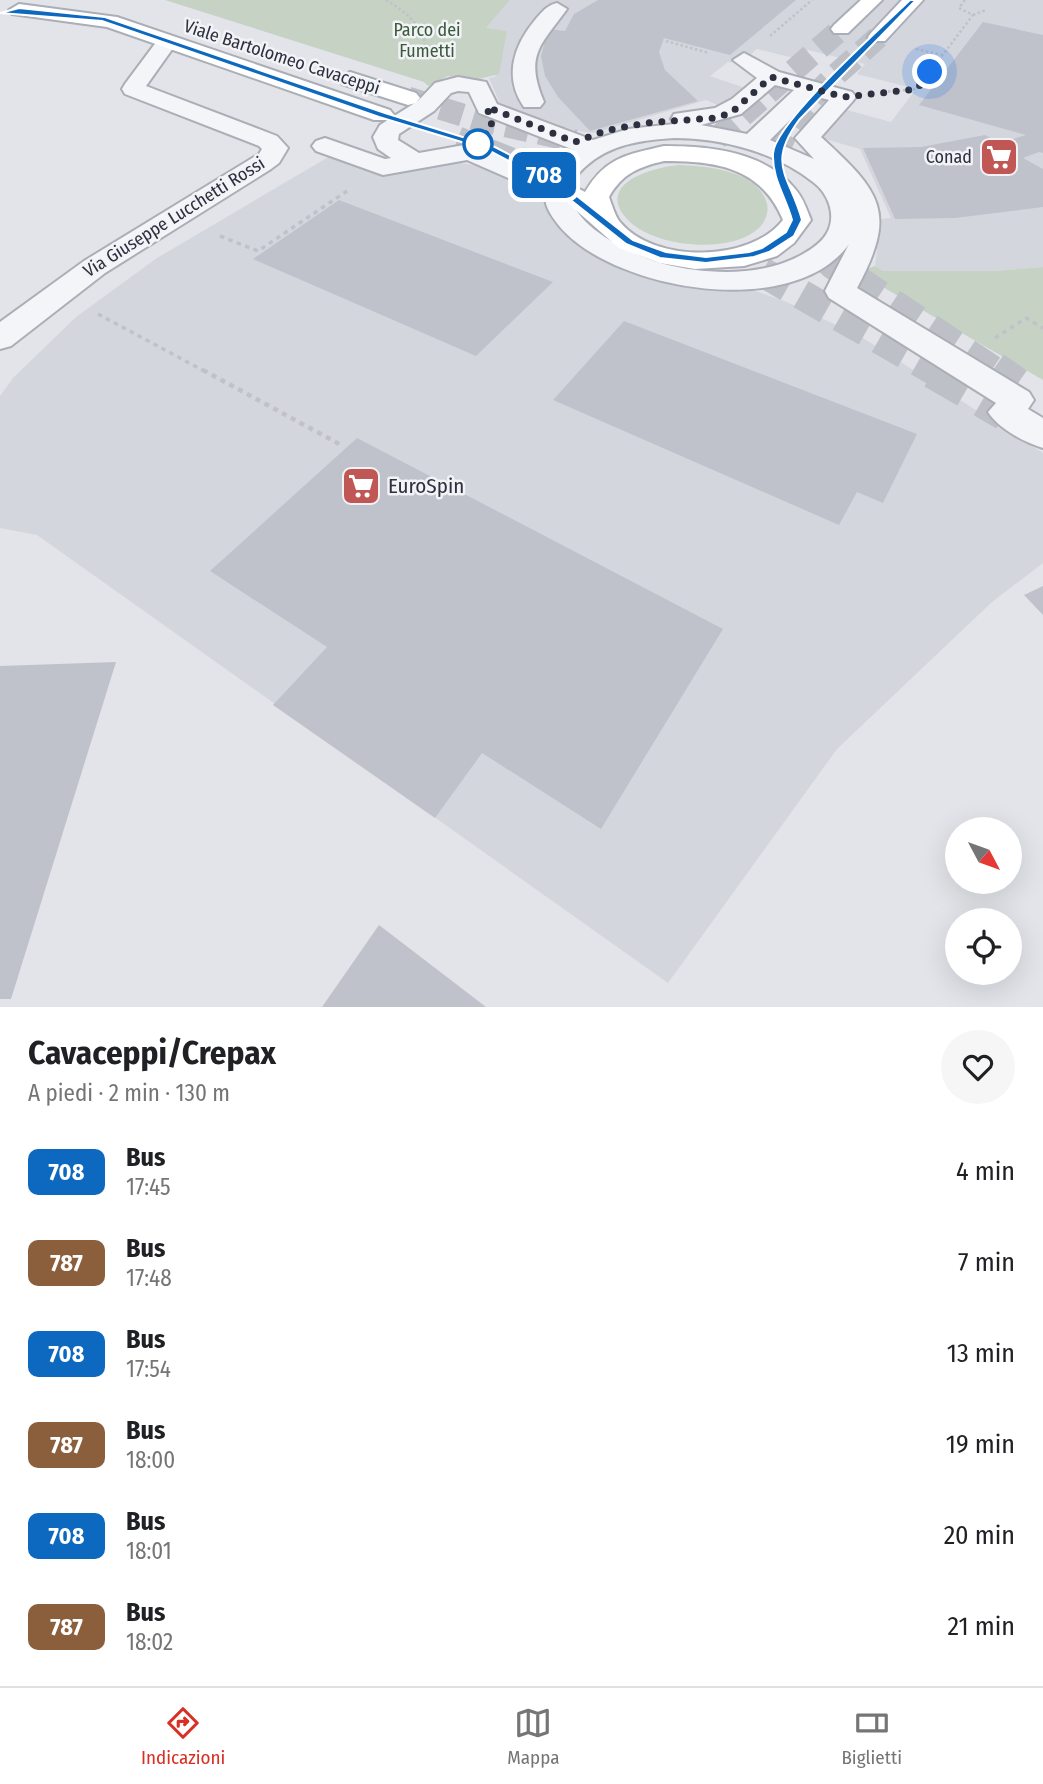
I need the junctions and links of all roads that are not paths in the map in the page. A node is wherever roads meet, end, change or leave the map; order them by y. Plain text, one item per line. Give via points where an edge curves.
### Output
1 (53, 0) edge
2 (116, 0) edge
3 (872, 0) edge
4 (913, 0) edge
5 (557, 9) dead end
6 (10, 12) edge
7 (841, 29) tunnel mouth
8 (205, 31) dead end
9 (878, 37) tunnel mouth
10 (167, 41) junction
11 (744, 60) dead end
12 (329, 72) dead end
13 (771, 77) junction
14 (810, 87) junction
15 (482, 97) junction
16 (408, 98) tunnel mouth
17 (382, 115) tunnel mouth
18 (754, 142) junction
19 (325, 146) dead end
20 (591, 146) junction
21 (470, 152) junction
22 (777, 155) tunnel mouth
23 (650, 156) junction
24 (412, 160) junction
25 (782, 186) junction
26 (562, 190) junction
27 (797, 220) junction
28 (605, 221) junction
29 (819, 251) tunnel mouth
30 (749, 270) junction
31 (840, 291) junction
32 (0, 339) edge
33 (1024, 402) edge
34 (1043, 435) edge

1 - 6 street
2 - 8 street, Viale Bartolomeo Cavaceppi
3 - 7 street
4 - 9 street
5 - 15 street via 527,45 527,92
6 - 10 street, Viale Bartolomeo Cavaceppi via 98,18
10 - 17 street, Viale Bartolomeo Cavaceppi
10 - 32 street, Via Giuseppe Lucchetti Rossi via 133,89 268,141 274,152 262,164 103,259
11 - 13 street
12 - 16 street, Viale Bartolomeo Cavaceppi
13 - 14 street
13 - 20 street via 731,113 605,131
14 - 18 street
14 - 31 street via 844,97 807,138 855,183 868,220 864,246
15 - 20 street
15 - 21 street via 492,126
15 - 24 street via 451,85 389,130 387,144
18 - 20 street via 662,131
18 - 30 street via 784,153 831,184 842,200 845,219 839,239 799,268
19 - 24 street via 383,167
20 - 23 street
20 - 26 street via 572,165
21 - 24 street
21 - 26 street
22 - 25 street
23 - 25 street via 709,146
23 - 28 street via 625,164 601,182 596,197
25 - 27 street
26 - 28 street
26 - 30 street via 558,202 568,219 592,242 623,259 674,275 724,281
27 - 29 street
27 - 30 street via 790,233
28 - 30 street via 629,242 651,252
30 - 31 street
31 - 33 street
33 - 34 street

